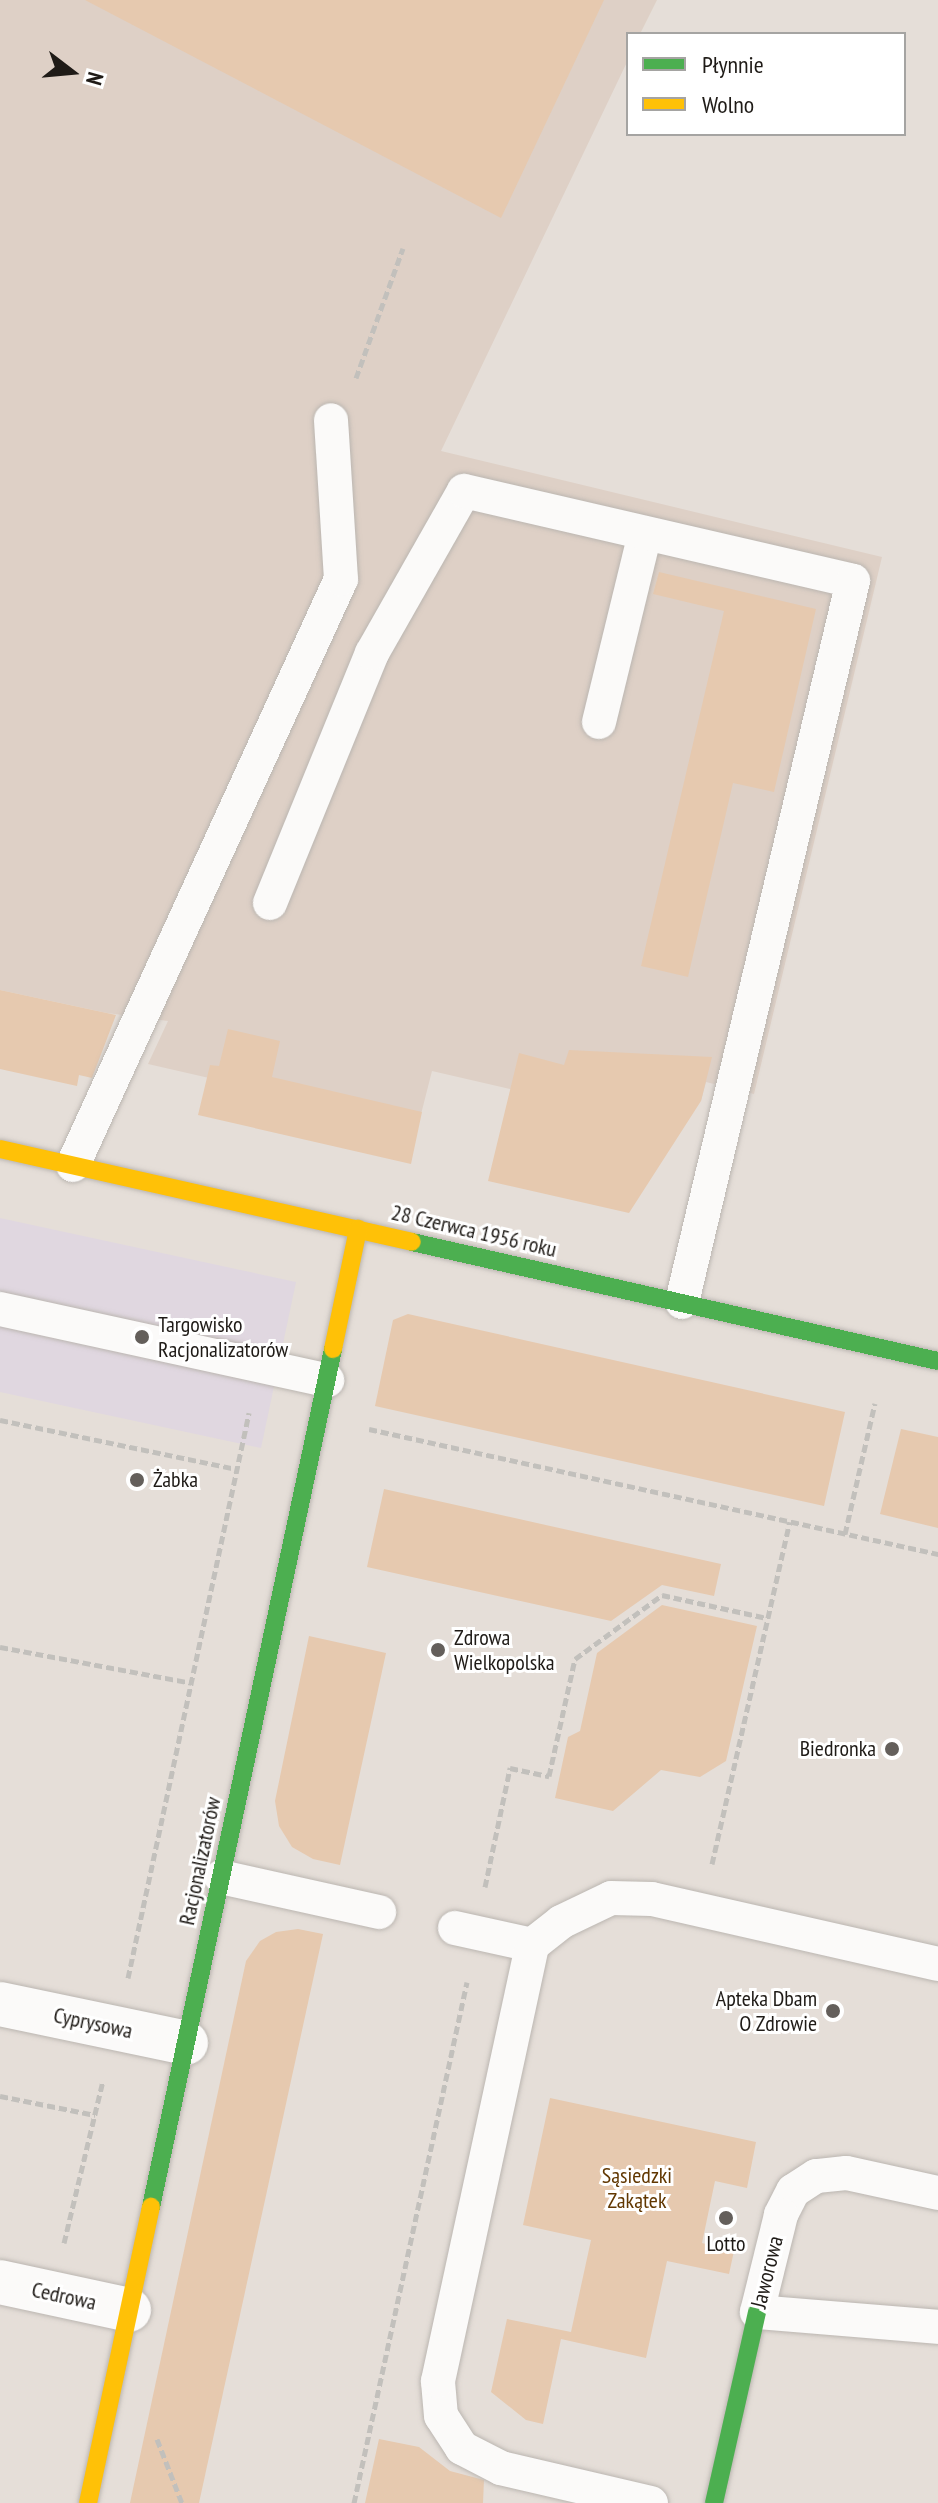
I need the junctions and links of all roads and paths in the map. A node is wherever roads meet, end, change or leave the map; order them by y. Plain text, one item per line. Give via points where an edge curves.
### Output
1 (403, 248) dead end
2 (331, 420) joint
3 (645, 534) junction
4 (599, 722) dead end
5 (270, 903) dead end
6 (0, 1149) edge
7 (73, 1165) junction
8 (358, 1229) junction
9 (682, 1302) junction
10 (0, 1309) edge
11 (938, 1361) edge
12 (259, 1365) junction
13 (327, 1380) junction
14 (875, 1403) dead end
15 (0, 1420) edge
16 (357, 1427) dead end
17 (237, 1469) junction
18 (790, 1522) junction
19 (845, 1534) junction
20 (938, 1554) edge
21 (767, 1618) junction
22 (0, 1647) edge
23 (192, 1683) junction
24 (221, 1877) junction
25 (483, 1897) dead end
26 (701, 1910) junction
27 (379, 1912) dead end
28 (455, 1928) dead end
29 (532, 1945) junction
30 (938, 1964) edge
31 (469, 1972) dead end
32 (0, 2004) edge
33 (115, 2027) junction
34 (186, 2043) junction
35 (0, 2096) edge
36 (95, 2115) junction
37 (938, 2193) edge
38 (0, 2282) edge
39 (52, 2294) junction
40 (129, 2310) junction
41 (757, 2312) junction
42 (938, 2327) edge
43 (155, 2433) dead end
44 (88, 2503) edge
45 (182, 2503) edge
46 (353, 2503) edge
47 (651, 2503) edge
48 (714, 2503) edge

1 - 2 path via 352,389
2 - 7 lane via 341,579
3 - 4 lane
3 - 5 lane via 464,491 372,653
3 - 9 lane via 853,581
6 - 7 street, 28 Czerwca 1956 roku
7 - 8 street, 28 Czerwca 1956 roku
8 - 9 street, 28 Czerwca 1956 roku
8 - 13 street, Racjonalizatorów
9 - 11 street, 28 Czerwca 1956 roku
10 - 12 lane
12 - 13 lane
12 - 17 path
13 - 24 street, Racjonalizatorów
14 - 19 path
15 - 17 path
16 - 18 path
17 - 23 path
18 - 19 path
18 - 21 path
19 - 20 path
21 - 25 path via 662,1595 575,1659 549,1776 510,1768
21 - 26 path
22 - 23 path
23 - 33 path
24 - 27 lane
24 - 34 street, Racjonalizatorów
26 - 29 lane via 652,1899 611,1898 561,1922
26 - 30 lane
28 - 29 lane
29 - 47 lane via 438,2381 441,2416 462,2448 501,2468
31 - 46 path
32 - 33 street, Cyprysowa
33 - 34 street, Cyprysowa
33 - 36 path
34 - 40 street, Racjonalizatorów
35 - 36 path
36 - 39 path
37 - 41 lane, Jaworowa via 846,2173 816,2176 793,2191 781,2215
38 - 39 street, Cedrowa
39 - 40 street, Cedrowa
40 - 44 street, Racjonalizatorów
41 - 42 lane
41 - 48 street, Jaworowa
43 - 45 path

